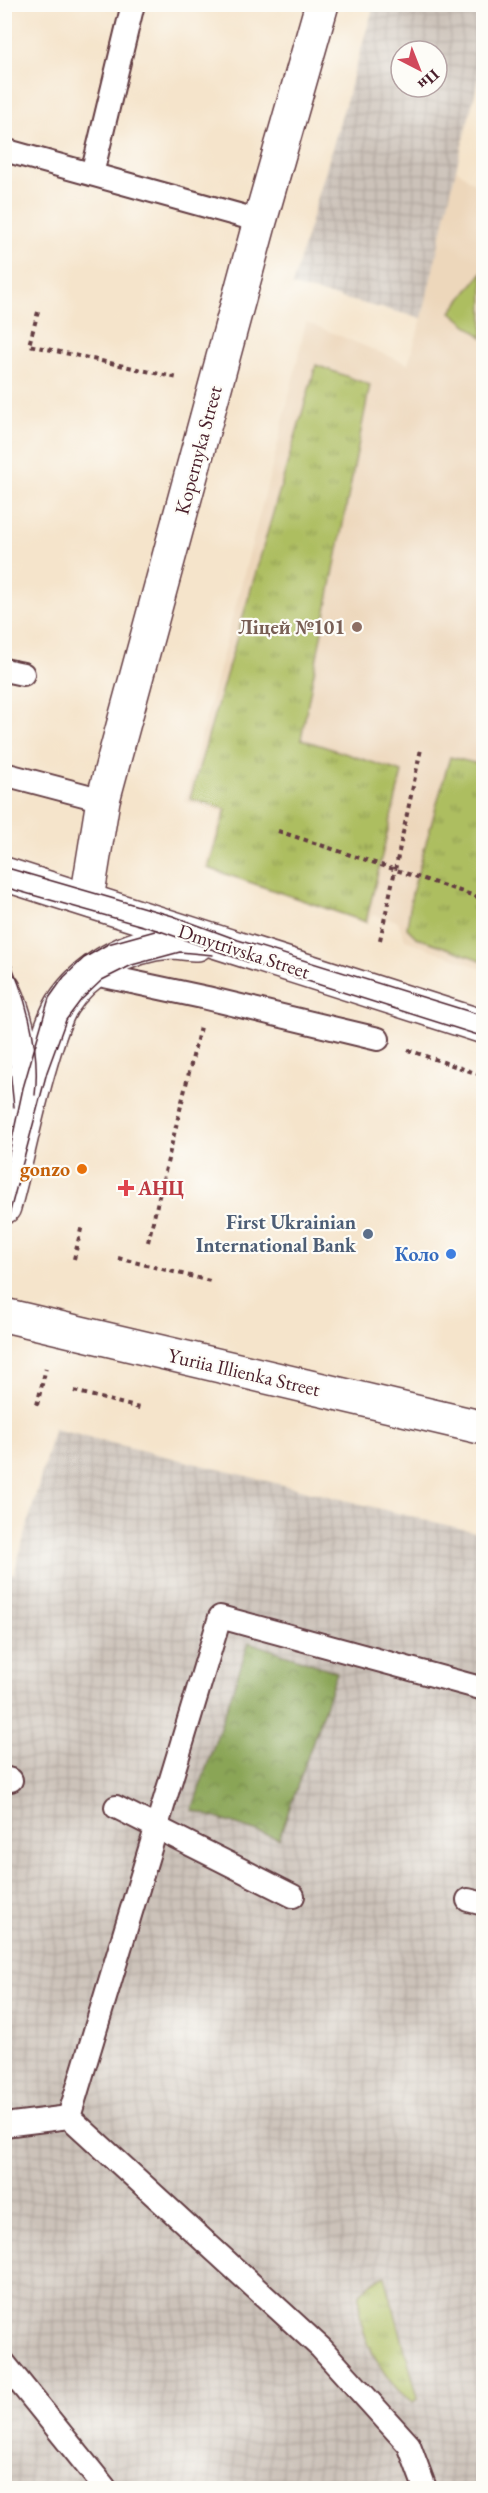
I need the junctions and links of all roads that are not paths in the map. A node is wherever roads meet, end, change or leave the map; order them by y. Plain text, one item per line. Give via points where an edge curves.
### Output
1 (133, 4) edge
2 (322, 4) edge
3 (4, 150) edge
4 (92, 174) junction
5 (260, 221) junction
6 (4, 774) edge
7 (103, 800) junction
8 (4, 874) edge
9 (87, 899) junction
10 (232, 947) junction
11 (90, 973) junction
12 (4, 989) edge
13 (483, 1027) edge
14 (378, 1039) road end
15 (18, 1153) junction
16 (4, 1207) edge
17 (4, 1315) edge
18 (483, 1428) edge
19 (483, 1689) edge
20 (116, 1807) dead end
21 (156, 1828) junction
22 (293, 1896) dead end
23 (69, 2116) junction
24 (4, 2125) edge
25 (4, 2363) edge
26 (105, 2488) edge
27 (425, 2488) edge

1 - 4 lane
2 - 5 street, Kopernyka Street
3 - 4 lane
4 - 5 lane
5 - 7 street, Kopernyka Street
6 - 7 lane
7 - 9 street, Kopernyka Street
8 - 9 street, Dmytrivska Street
9 - 10 street, Dmytrivska Street
10 - 11 street via 170,942 134,950
10 - 13 street, Dmytrivska Street
11 - 14 lane
11 - 15 street via 61,1006 45,1047
12 - 15 street via 12,1006 22,1058
15 - 16 street
17 - 18 street, Yuriia Illienka Street
19 - 21 lane via 220,1617
20 - 21 lane
21 - 22 lane
21 - 23 lane
23 - 24 lane
23 - 27 lane via 321,2348 409,2445
25 - 26 lane

